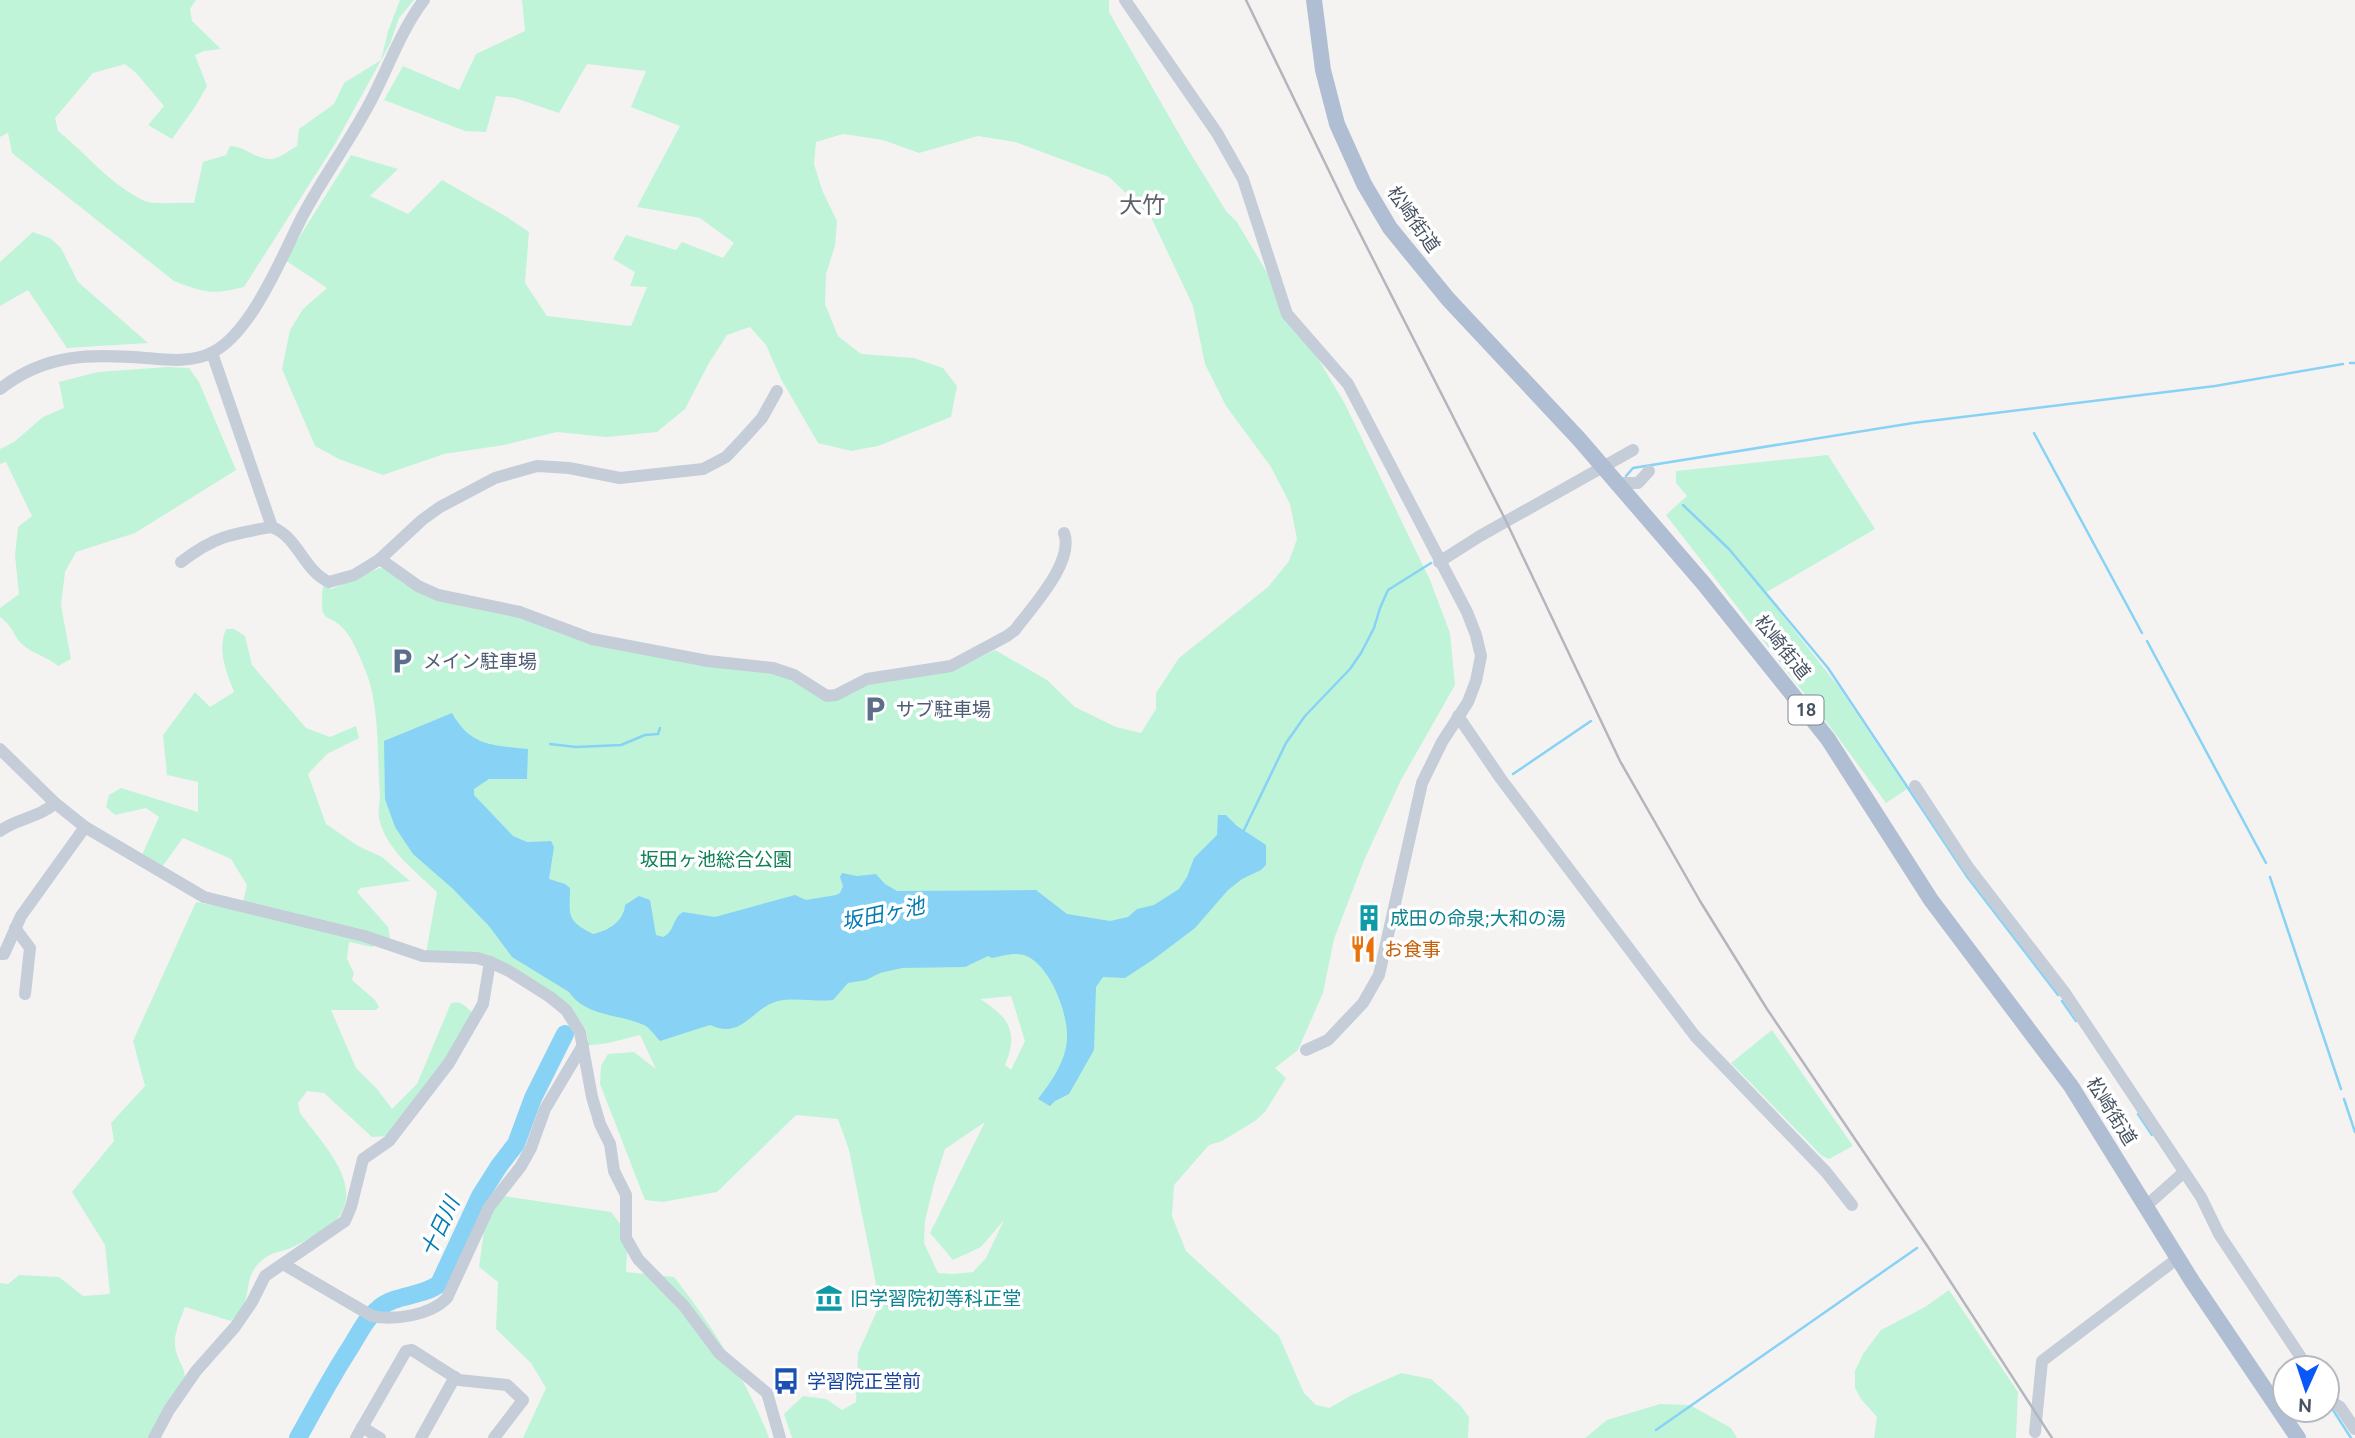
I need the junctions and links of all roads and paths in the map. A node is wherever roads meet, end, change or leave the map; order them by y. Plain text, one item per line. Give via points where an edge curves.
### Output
1 (424, 0) edge
2 (1125, 0) edge
3 (1314, 0) edge
4 (212, 353) junction
5 (0, 389) edge
6 (777, 391) dead end
7 (1633, 450) dead end
8 (1602, 466) junction
9 (1648, 471) dead end
10 (1616, 483) junction
11 (272, 527) junction
12 (1064, 533) dead end
13 (380, 559) junction
14 (181, 562) dead end
15 (1439, 562) junction
16 (1458, 716) junction
17 (0, 749) edge
18 (1915, 786) dead end
19 (55, 803) junction
20 (85, 827) junction
21 (0, 831) edge
22 (15, 928) junction
23 (0, 954) edge
24 (490, 962) junction
25 (25, 994) dead end
26 (583, 1045) junction
27 (1306, 1050) dead end
28 (2183, 1172) junction
29 (1852, 1205) dead end
30 (2146, 1206) junction
31 (2178, 1258) junction
32 (283, 1264) junction
33 (2299, 1354) edge
34 (456, 1377) junction
35 (2341, 1408) edge
36 (2355, 1429) edge
37 (2035, 1432) dead end
38 (359, 1433) edge
39 (153, 1438) edge
40 (380, 1438) edge
41 (421, 1438) edge
42 (494, 1438) edge
43 (780, 1438) edge
44 (2298, 1438) edge

1 - 4 street via 410,18 369,105 317,189 254,309 228,342
2 - 15 street via 1217,133 1243,179 1287,314 1348,384
3 - 8 main road, 松崎街道 / 18 via 1323,70 1337,124 1384,218 1448,299
4 - 5 street via 175,360 62,359 25,372
4 - 11 street
6 - 13 street via 762,418 726,457 703,469 620,478 537,466 495,478 440,507
7 - 8 street
8 - 10 main road, 松崎街道 / 18
8 - 15 street
9 - 10 street via 1638,483
10 - 30 main road, 松崎街道 / 18 via 1828,739 1931,900 2071,1086
11 - 13 street via 289,537 317,577 329,582 354,575
11 - 14 street via 222,537
12 - 13 street via 1067,547 1058,569 1007,636 951,666 867,679 830,696 773,668 592,639 520,612 438,595
15 - 16 street via 1467,612 1480,656 1476,681
16 - 27 street via 1422,783 1379,975 1363,1003 1328,1040
16 - 29 street via 1695,1036
17 - 19 street
18 - 28 street via 1968,867 2065,993
19 - 20 street
19 - 21 street
20 - 22 street
20 - 24 street via 204,897 364,936 423,956
22 - 23 street
22 - 25 street via 30,948
24 - 26 street via 566,1010
24 - 32 street via 483,1004 449,1063 389,1141 363,1159 345,1221
26 - 32 street via 545,1109 521,1166 489,1207 439,1307 383,1319 372,1317
26 - 43 street via 592,1097 626,1195 626,1238 638,1259 684,1306 719,1353 767,1393
28 - 30 street
28 - 33 street
30 - 31 main road, 松崎街道 / 18
31 - 37 street via 2042,1361
31 - 44 main road, 松崎街道 / 18
32 - 39 street via 265,1276 235,1327 196,1371
34 - 38 street via 406,1351
34 - 41 street
34 - 42 street via 507,1385 523,1400
35 - 36 street
38 - 40 street

